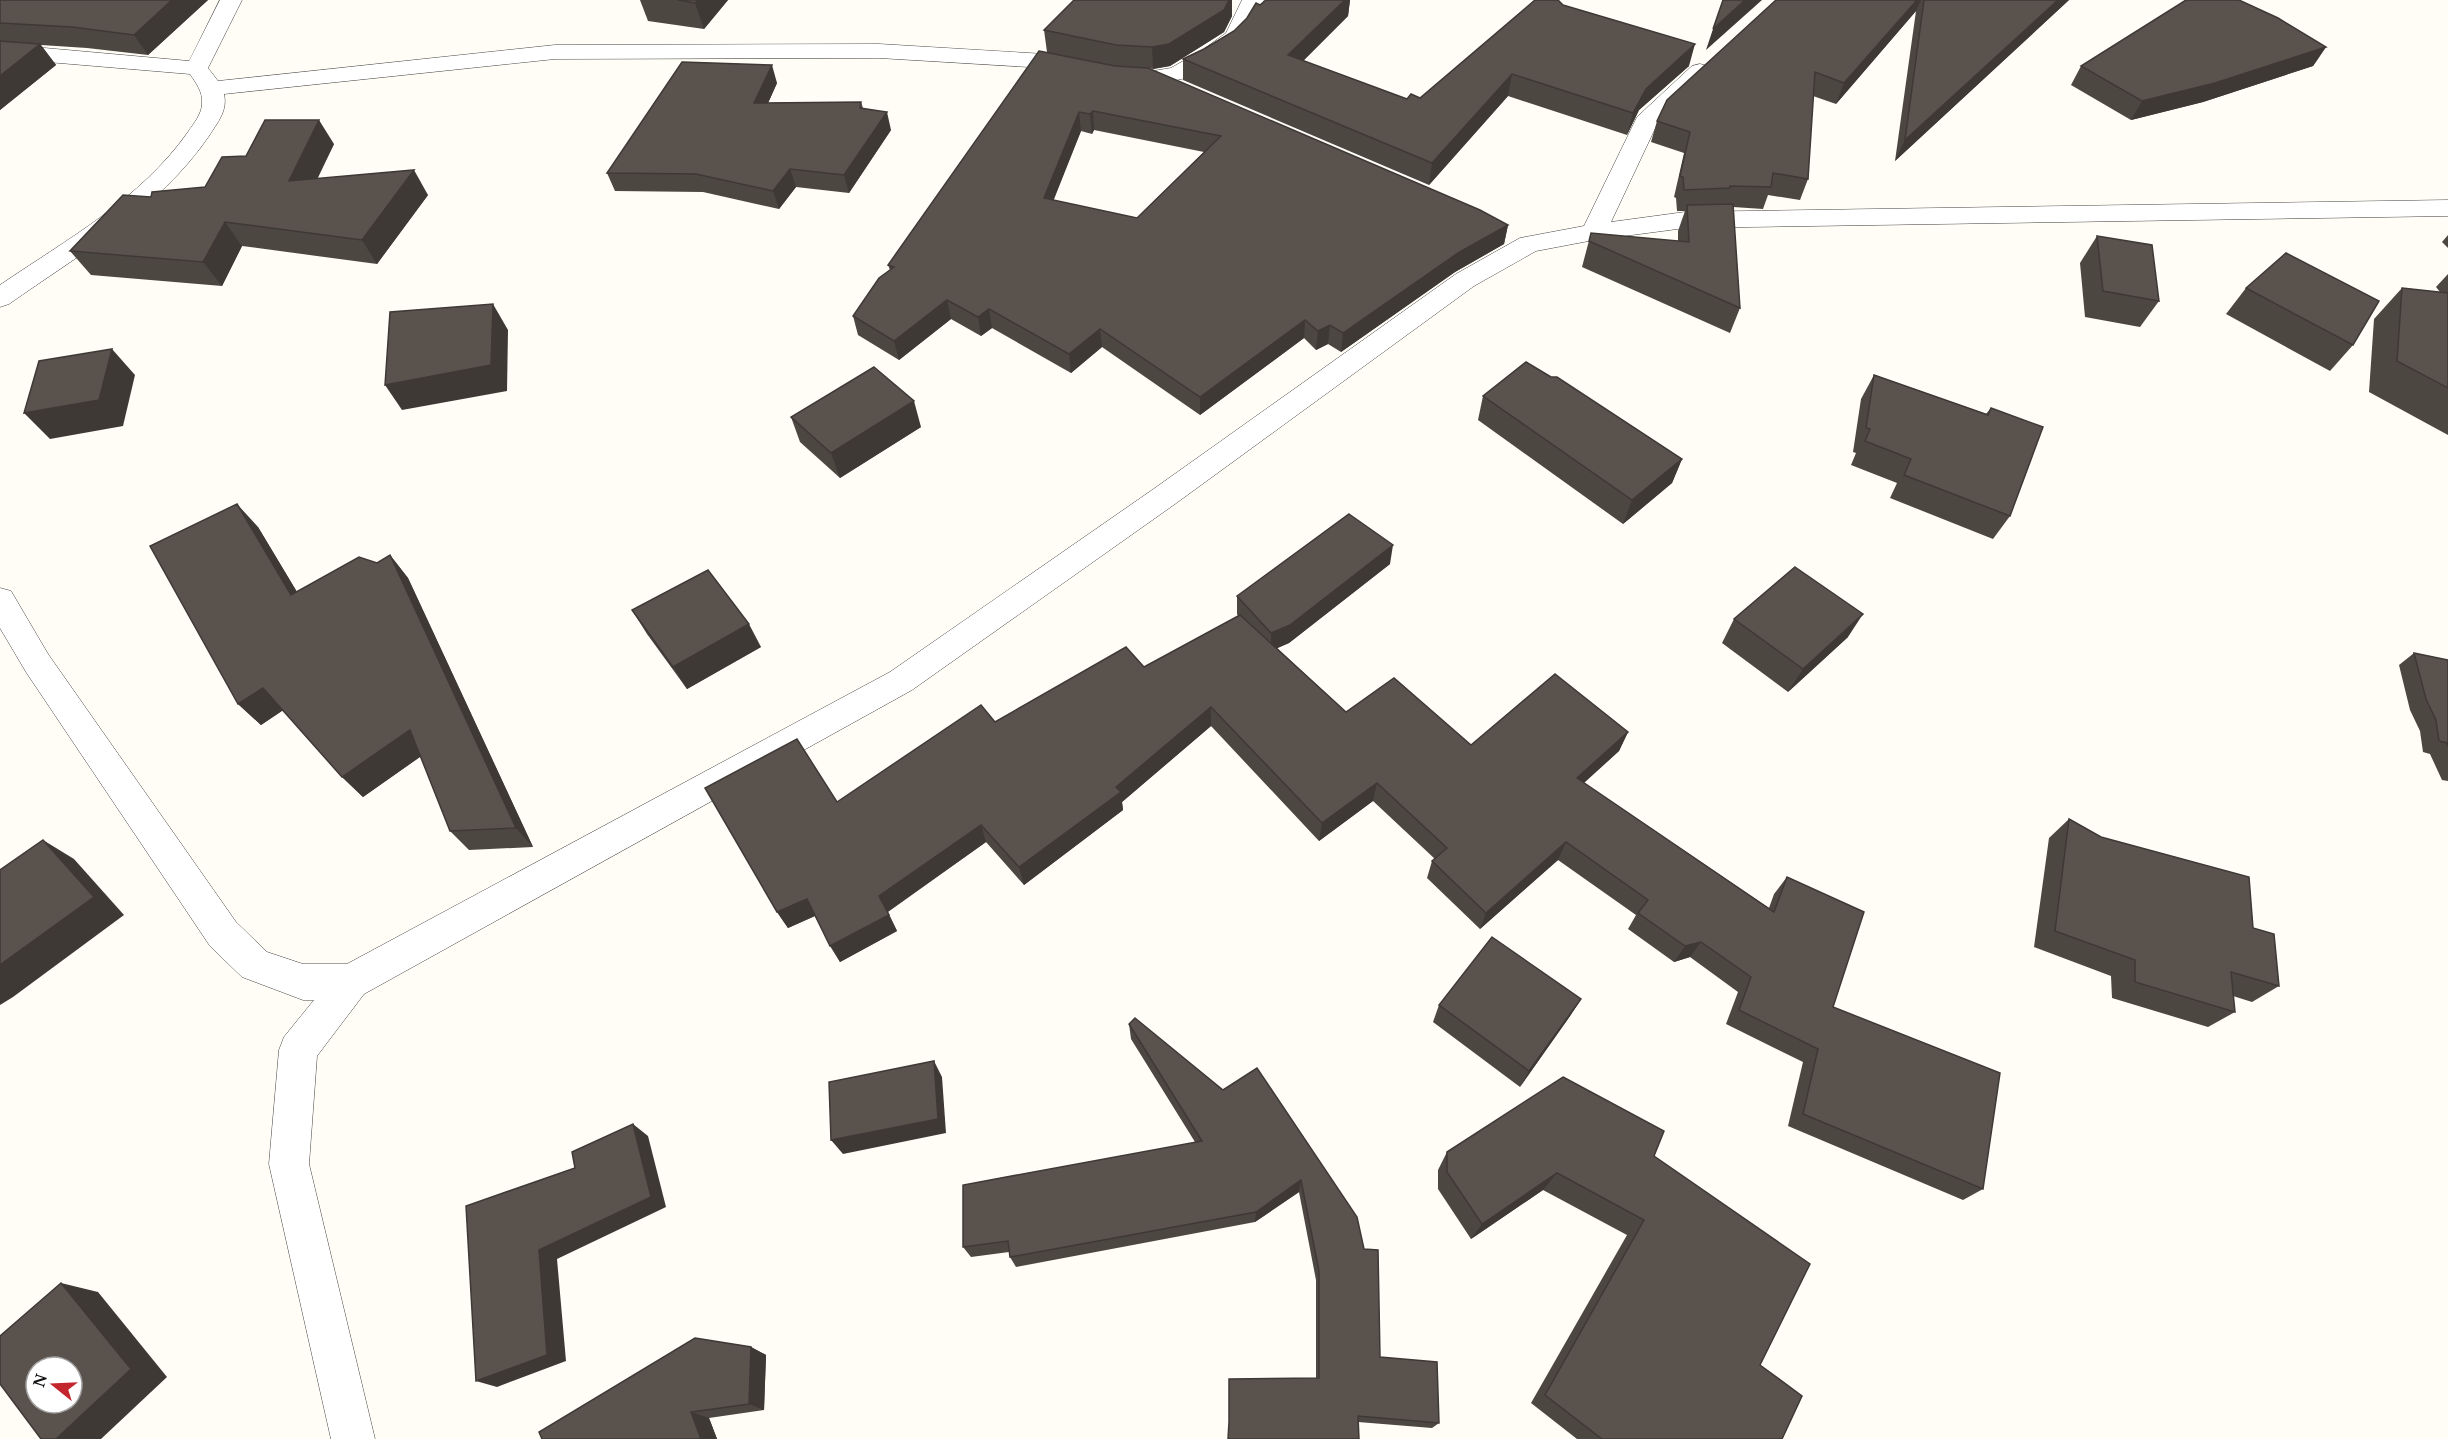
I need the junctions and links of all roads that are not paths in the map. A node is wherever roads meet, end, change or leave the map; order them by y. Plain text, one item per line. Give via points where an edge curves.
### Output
1 (231, 0) edge
2 (1253, 0) edge
3 (0, 51) edge
4 (1718, 55) edge
5 (197, 68) junction
6 (1153, 78) junction
7 (211, 88) junction
8 (1186, 92) edge
9 (2448, 208) edge
10 (1504, 230) edge
11 (1594, 232) junction
12 (1529, 244) junction
13 (0, 298) edge
14 (0, 600) edge
15 (351, 982) junction
16 (353, 1439) edge

1 - 5 street
2 - 6 street via 1235,37 1178,73
3 - 5 street
4 - 11 street via 1649,117
5 - 7 street
6 - 7 street via 1117,76 1045,61 890,52 555,52
6 - 8 street
7 - 13 street via 213,109 198,136 163,178 122,212
9 - 11 street via 1685,220
10 - 12 street
11 - 12 street
12 - 15 street via 1446,294 901,681
14 - 15 street via 38,663 223,934 255,965 303,982
15 - 16 street via 297,1050 290,1164

